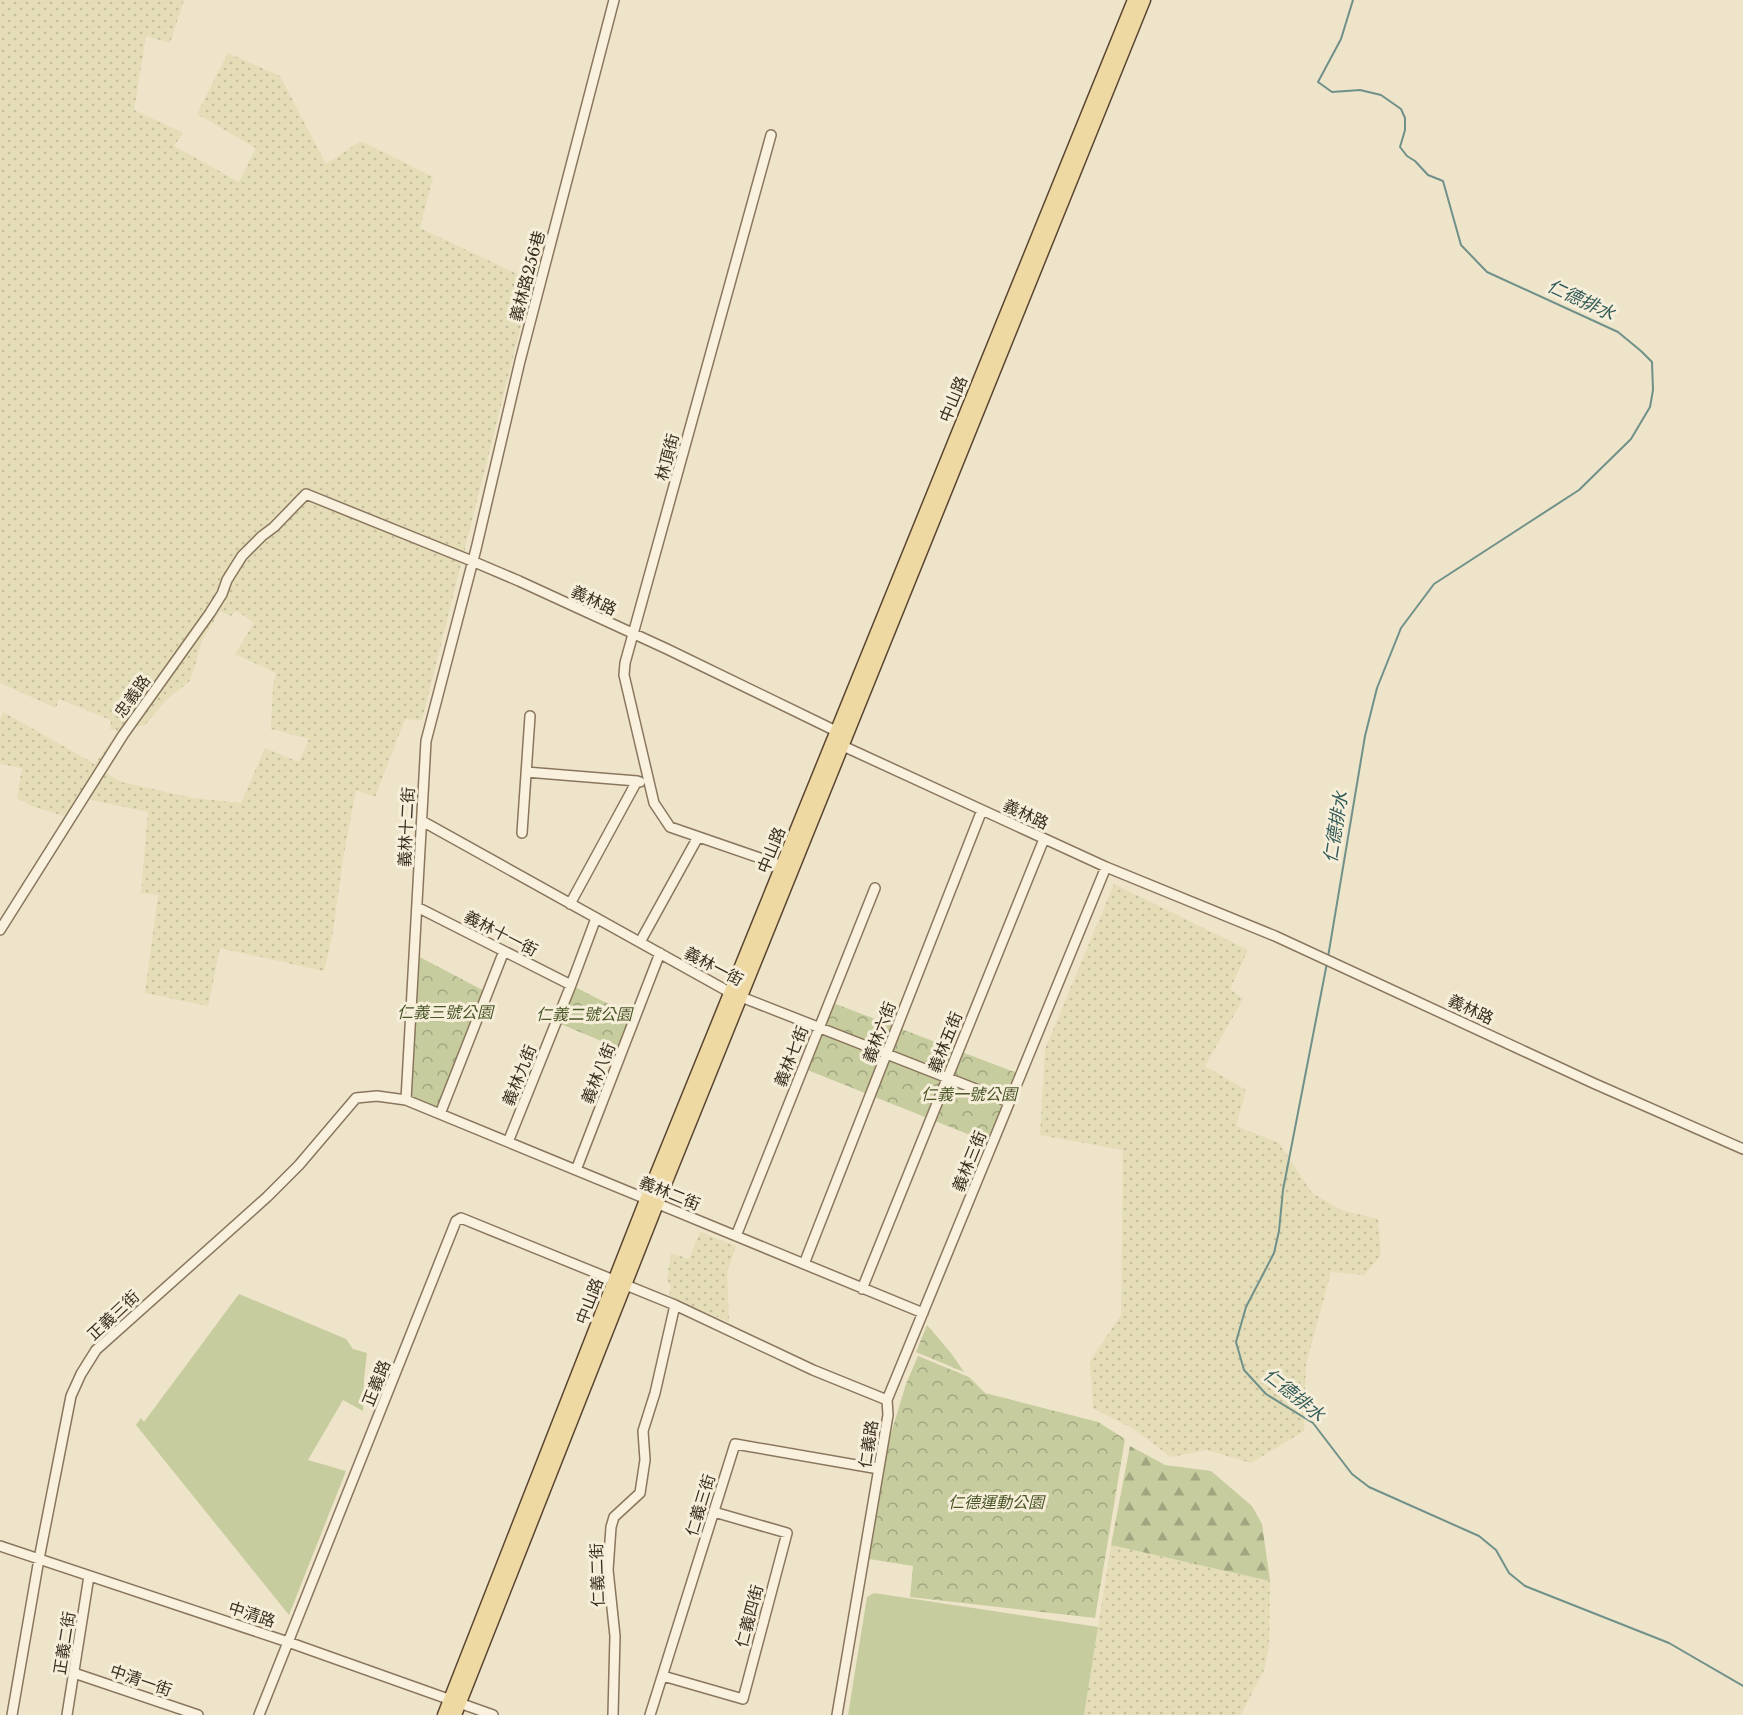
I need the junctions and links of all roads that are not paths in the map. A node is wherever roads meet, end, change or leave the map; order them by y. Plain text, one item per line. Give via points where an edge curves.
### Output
1 (614, 0) edge
2 (1134, 0) edge
3 (1144, 0) edge
4 (771, 135) dead end
5 (306, 494) joint
6 (472, 561) junction
7 (633, 634) junction
8 (530, 716) dead end
9 (838, 732) junction
10 (843, 746) junction
11 (526, 772) junction
12 (637, 781) junction
13 (650, 789) junction
14 (982, 810) junction
15 (422, 821) junction
16 (522, 833) dead end
17 (698, 837) junction
18 (1044, 839) junction
19 (787, 867) junction
20 (1106, 867) junction
21 (875, 888) dead end
22 (570, 904) junction
23 (417, 907) junction
24 (596, 918) junction
25 (0, 930) edge
26 (640, 942) junction
27 (504, 951) junction
28 (660, 953) junction
29 (571, 985) junction
30 (736, 995) junction
31 (819, 1027) junction
32 (886, 1053) junction
33 (947, 1077) junction
34 (406, 1100) junction
35 (1009, 1102) junction
36 (440, 1114) junction
37 (508, 1142) junction
38 (1743, 1149) edge
39 (576, 1170) junction
40 (652, 1202) junction
41 (736, 1236) junction
42 (804, 1264) junction
43 (620, 1282) junction
44 (862, 1289) junction
45 (675, 1305) junction
46 (922, 1313) junction
47 (887, 1400) junction
48 (879, 1469) junction
49 (714, 1512) junction
50 (0, 1546) edge
51 (39, 1559) junction
52 (89, 1576) junction
53 (288, 1642) junction
54 (74, 1673) junction
55 (663, 1676) junction
56 (455, 1706) edge
57 (12, 1715) edge
58 (67, 1715) edge
59 (198, 1715) edge
60 (259, 1715) edge
61 (444, 1715) edge
62 (493, 1715) edge
63 (613, 1715) edge
64 (650, 1715) edge
65 (837, 1715) edge

1 - 6 street, 義林路256巷
2 - 9 main road, 中山路
3 - 10 main road, 中山路
4 - 7 street, 林頂街
5 - 6 street, 義林路
5 - 25 street, 忠義路 via 242,556 210,613 123,735
6 - 7 street, 義林路
6 - 15 street, 義林十二街 via 426,741
7 - 9 street, 義林路
7 - 13 street, 林頂街 via 624,675
8 - 11 street
9 - 10 street
9 - 19 main road, 中山路
10 - 14 street, 義林路
10 - 19 main road, 中山路
11 - 12 street
11 - 16 street
12 - 13 street
12 - 22 street
13 - 17 street, 林頂街 via 654,803 670,826
14 - 18 street, 義林路
14 - 32 street, 義林六街
15 - 22 street, 義林一街
15 - 23 street, 義林十二街
17 - 19 street, 林頂街
17 - 26 street
18 - 20 street, 義林路
18 - 33 street, 義林五街
19 - 30 main road, 中山路
20 - 35 street, 義林三街
20 - 38 street, 義林路 via 1275,936
21 - 31 street, 義林七街
22 - 24 street, 義林一街
23 - 27 street, 義林十一街
23 - 34 street, 義林十二街
24 - 26 street, 義林一街
24 - 29 street, 義林九街
26 - 28 street, 義林一街
27 - 29 street, 義林十一街
27 - 36 street
28 - 30 street, 義林一街
28 - 39 street, 義林八街
29 - 37 street, 義林九街
30 - 31 street, 義林一街
30 - 40 main road, 中山路
31 - 32 street, 義林一街
31 - 41 street, 義林七街
32 - 33 street, 義林一街
32 - 42 street, 義林六街
33 - 35 street, 義林一街
33 - 44 street, 義林五街
34 - 36 street, 義林二街
34 - 51 street, 正義三街 via 356,1098 299,1166 96,1350 71,1396
35 - 46 street, 義林三街
36 - 37 street, 義林二街
37 - 39 street, 義林二街
39 - 40 street, 義林二街
40 - 41 street, 義林二街
40 - 43 main road, 中山路
41 - 42 street, 義林二街
42 - 44 street, 義林二街
43 - 45 street, 仁義路
43 - 53 street, 正義路 via 466,1219 456,1221
43 - 56 main road, 中山路
44 - 46 street, 義林二街
45 - 47 street, 仁義路
45 - 63 street, 仁義二街 via 643,1431 645,1460 640,1493 614,1517 610,1527 608,1570 615,1636
46 - 47 street, 義林三街
47 - 48 street, 仁義路
48 - 49 street, 仁義三街 via 735,1444
48 - 65 street, 仁義路
49 - 55 street, 仁義三街
49 - 55 street, 仁義四街 via 787,1533 743,1699
50 - 51 street, 中清路
51 - 52 street, 中清路
51 - 57 street, 正義三街
52 - 53 street, 中清路
52 - 54 street, 正義二街
53 - 56 street, 中清路
53 - 60 street, 正義路
54 - 58 street, 正義二街
54 - 59 street, 中清一街
55 - 64 street, 仁義三街
56 - 61 main road, 中山路
56 - 62 street, 中清路

